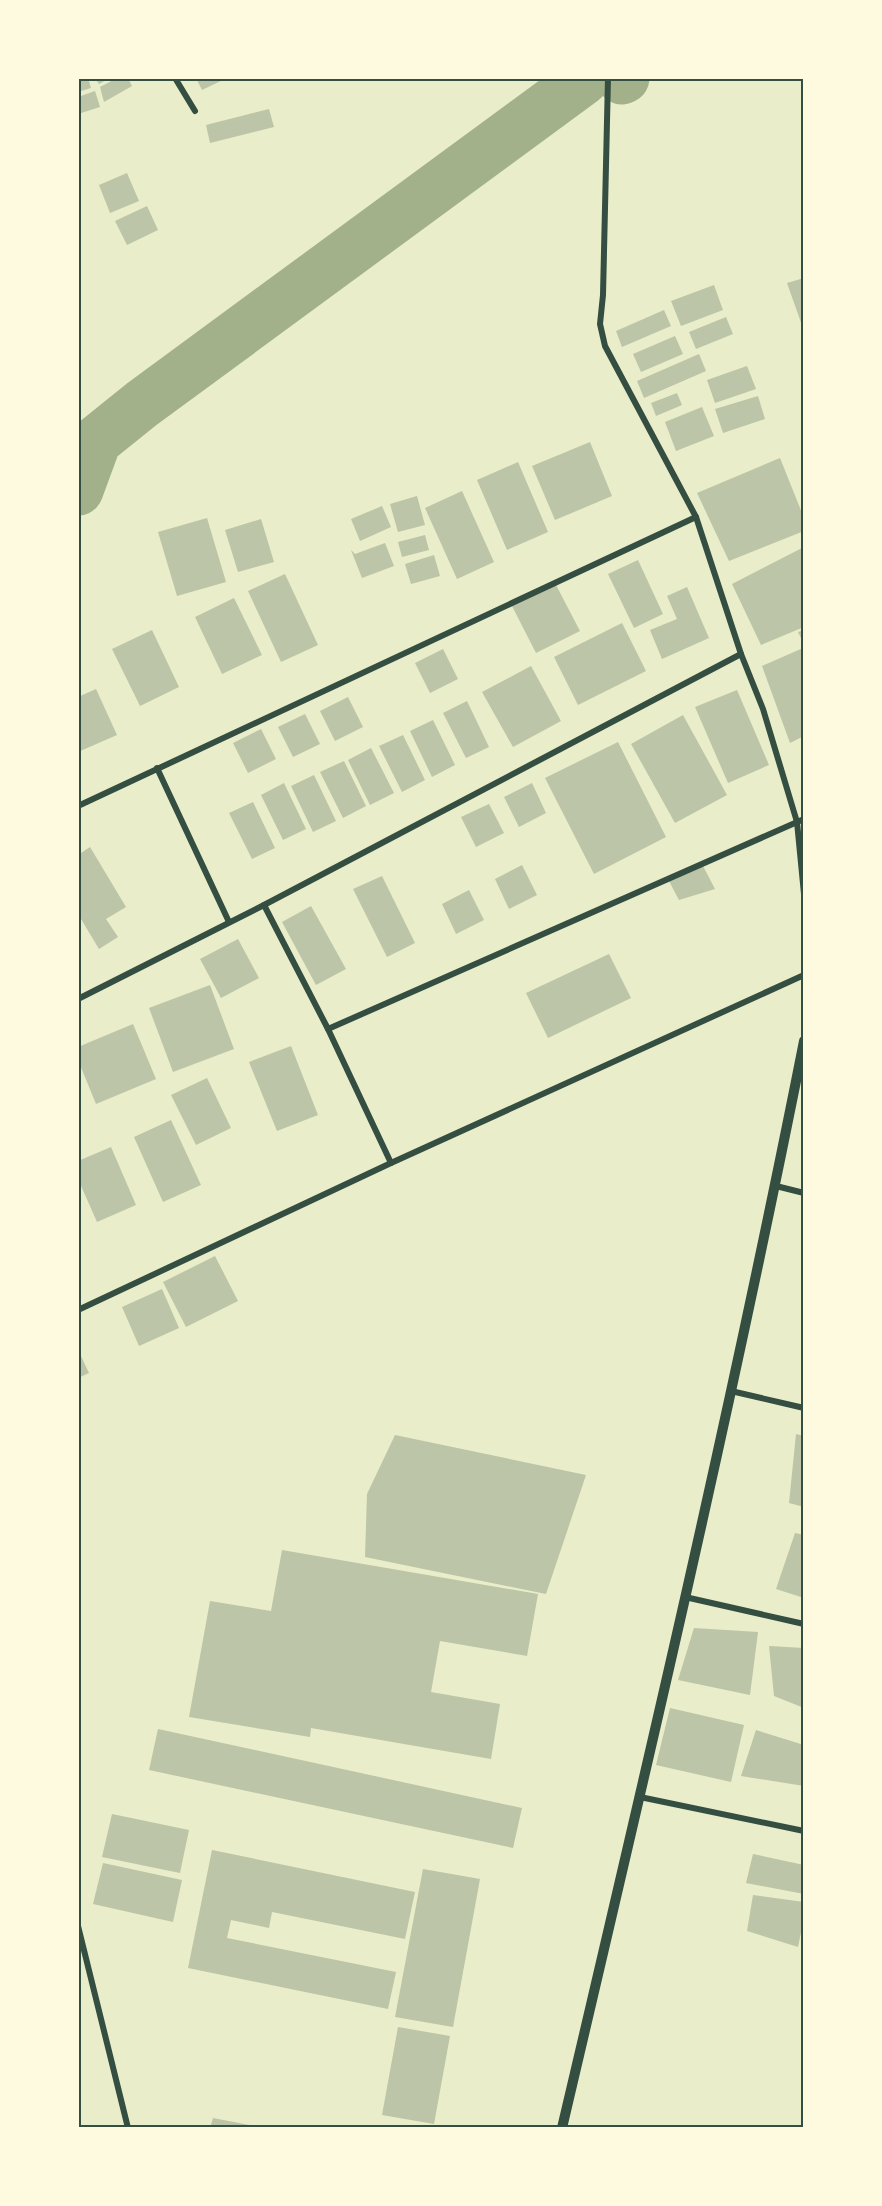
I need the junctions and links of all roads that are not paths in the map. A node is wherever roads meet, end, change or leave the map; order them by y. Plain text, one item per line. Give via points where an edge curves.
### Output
1 (175, 78) edge
2 (608, 78) edge
3 (195, 111) dead end
4 (696, 517) junction
5 (741, 654) junction
6 (157, 768) junction
7 (78, 806) edge
8 (804, 819) edge
9 (797, 822) junction
10 (804, 894) edge
11 (264, 905) junction
12 (229, 922) junction
13 (804, 975) edge
14 (78, 999) edge
15 (328, 1029) junction
16 (804, 1041) edge
17 (391, 1163) junction
18 (776, 1186) junction
19 (804, 1193) edge
20 (78, 1311) edge
21 (730, 1391) junction
22 (804, 1408) edge
23 (685, 1597) junction
24 (804, 1624) edge
25 (640, 1797) junction
26 (804, 1831) edge
27 (78, 1926) edge
28 (128, 2128) edge
29 (562, 2128) edge

1 - 3 street
2 - 4 street via 600,324 605,346
4 - 5 street
4 - 6 street
5 - 9 street via 763,709
5 - 11 street
6 - 7 street
6 - 12 street
8 - 9 street
9 - 10 street
9 - 15 street
11 - 12 street
11 - 15 street
12 - 14 street
13 - 17 street
15 - 17 street
16 - 18 street
17 - 20 street
18 - 19 street
18 - 21 street
21 - 22 street
21 - 23 street
23 - 24 street
23 - 25 street
25 - 26 street
25 - 29 street
27 - 28 street

